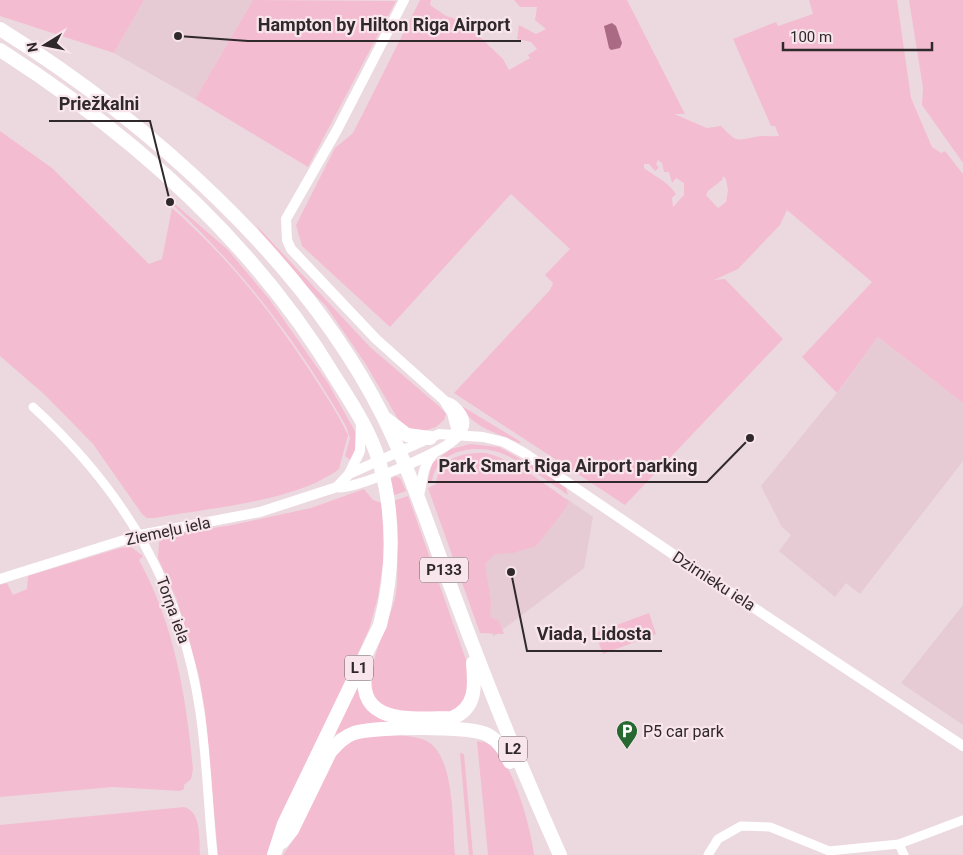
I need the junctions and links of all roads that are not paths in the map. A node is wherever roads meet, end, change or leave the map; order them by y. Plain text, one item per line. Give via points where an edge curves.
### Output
1 (404, 0) edge
2 (0, 29) edge
3 (0, 50) edge
4 (33, 407) dead end
5 (384, 417) junction
6 (361, 420) junction
7 (458, 436) junction
8 (430, 438) junction
9 (399, 452) junction
10 (433, 453) junction
11 (379, 461) junction
12 (404, 466) junction
13 (349, 474) junction
14 (382, 475) junction
15 (337, 487) junction
16 (418, 498) junction
17 (140, 534) junction
18 (0, 579) edge
19 (372, 642) junction
20 (471, 642) junction
21 (963, 746) edge
22 (963, 820) edge
23 (899, 844) junction
24 (275, 852) edge
25 (559, 852) edge
26 (213, 855) edge
27 (708, 855) edge
28 (904, 855) edge

1 - 7 street via 337,130 286,219 286,231 291,249 301,261 376,339 445,401
2 - 5 main road, P133 via 80,82 175,159 231,213 325,322 366,383
3 - 6 main road via 99,118 164,172 222,228 301,325
4 - 17 street, Torņa iela via 84,457 110,488
5 - 8 main road via 407,435
5 - 9 main road, P133
6 - 11 main road
6 - 13 street via 360,451
7 - 8 street, Dzirnieku iela via 448,433
7 - 10 street
7 - 21 street, Dzirnieku iela via 504,442 524,453
8 - 9 street, Dzirnieku iela
9 - 11 street, Dzirnieku iela
9 - 12 main road, P133
10 - 12 street
10 - 16 street via 421,473
11 - 13 street, Ziemeļu iela
11 - 14 main road, L1
12 - 14 street, Ziemeļu iela
12 - 16 main road, P133
13 - 15 street, Ziemeļu iela
14 - 15 street, Ziemeļu iela via 347,488
14 - 19 main road, L1 via 390,532 390,576 380,625
15 - 17 street, Ziemeļu iela via 260,512
16 - 20 main road, P133
17 - 18 street, Ziemeļu iela
17 - 26 street, Torņa iela via 174,605 192,668 200,713
19 - 20 main road, P133 via 364,674 368,696 380,712 394,718 452,718 468,707 476,681
19 - 24 main road, L1 via 284,824
20 - 25 main road, L2 via 518,761
22 - 23 street
23 - 27 street via 829,851 770,827 741,826 718,839
23 - 28 street
24 - 25 main road via 292,830 330,752 338,743 361,731 424,729 480,732 502,746 542,832

